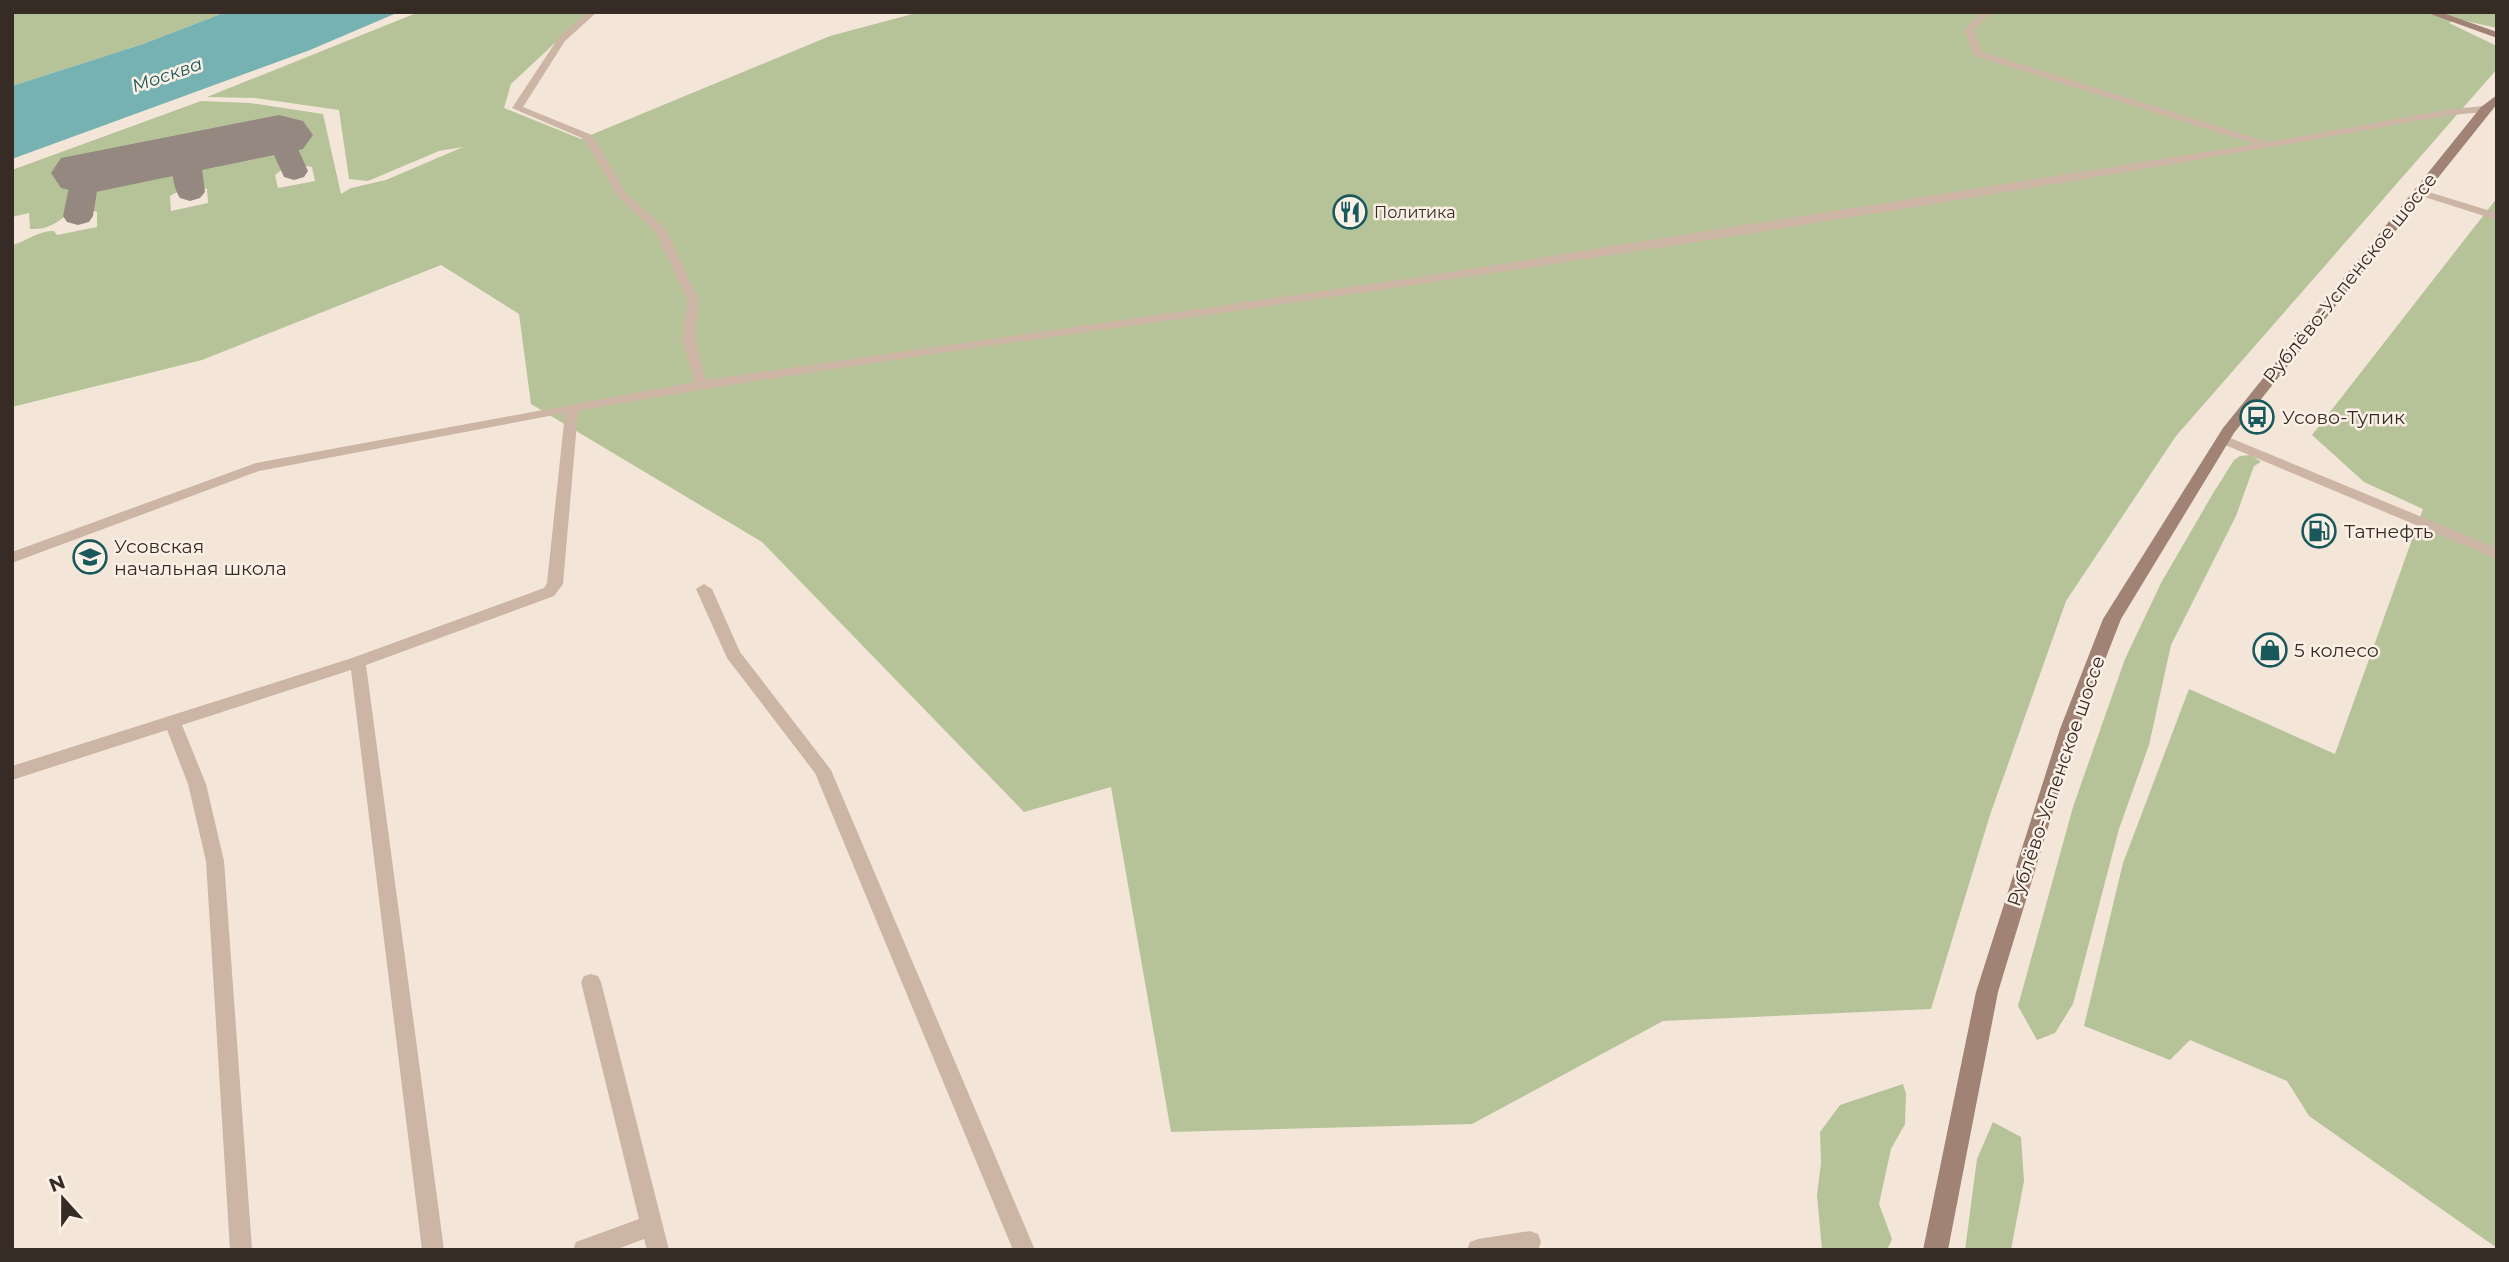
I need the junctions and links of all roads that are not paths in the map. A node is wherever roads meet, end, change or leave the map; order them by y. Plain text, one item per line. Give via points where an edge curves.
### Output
1 (593, 12) edge
2 (1987, 12) edge
3 (2430, 12) edge
4 (2455, 20) junction
5 (2497, 30) edge
6 (2497, 36) edge
7 (2497, 98) edge
8 (2485, 109) junction
9 (2270, 145) junction
10 (2419, 192) junction
11 (2497, 217) edge
12 (701, 385) junction
13 (572, 408) junction
14 (2226, 435) junction
15 (2497, 554) edge
16 (12, 558) edge
17 (704, 589) dead end
18 (358, 662) junction
19 (172, 722) junction
20 (12, 773) edge
21 (592, 982) dead end
22 (653, 1225) junction
23 (1530, 1242) dead end
24 (241, 1250) edge
25 (433, 1250) edge
26 (584, 1250) edge
27 (658, 1250) edge
28 (1024, 1250) edge
29 (1478, 1250) edge
30 (1936, 1250) edge

1 - 12 street via 562,39 517,107 588,137 622,195 660,229 693,300 689,345
2 - 9 street via 1969,30 1978,54
3 - 4 main road
4 - 5 main road
4 - 6 main road
7 - 8 main road, Рублёво-Успенское шоссе
8 - 9 street
8 - 10 main road, Рублёво-Успенское шоссе
9 - 12 street via 1412,282
10 - 11 street
10 - 14 main road, Рублёво-Успенское шоссе
12 - 13 street
13 - 16 street via 256,467
13 - 18 street via 555,584 549,592
14 - 15 street via 2340,476 2369,498
14 - 30 main road, Рублёво-Успенское шоссе via 2112,619 2069,729 1987,992
17 - 28 street via 733,654 822,770
18 - 19 street
18 - 25 street
19 - 20 street
19 - 24 street via 197,784 215,861
21 - 22 street
22 - 26 street
22 - 27 street
23 - 29 street

